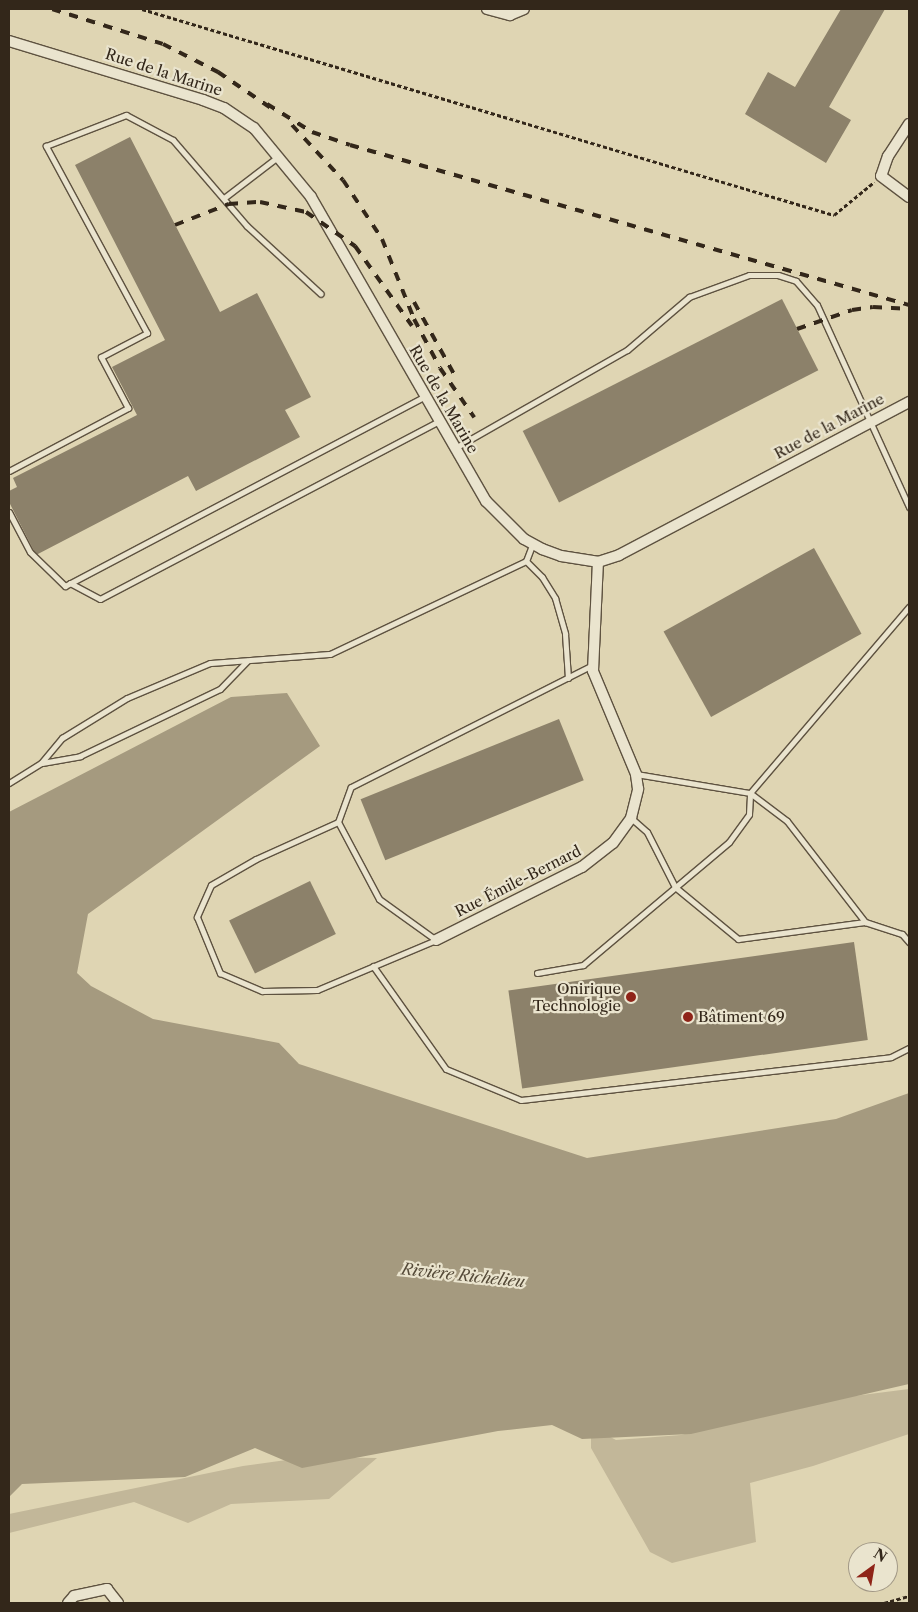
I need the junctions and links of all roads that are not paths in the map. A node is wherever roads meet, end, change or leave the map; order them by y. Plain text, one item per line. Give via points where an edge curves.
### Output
1 (487, 9) edge
2 (524, 9) edge
3 (9, 41) edge
4 (909, 124) edge
5 (279, 155) junction
6 (909, 197) edge
7 (224, 198) junction
8 (320, 294) dead end
9 (425, 396) junction
10 (909, 402) edge
11 (440, 421) junction
12 (869, 421) junction
13 (455, 448) junction
14 (9, 471) edge
15 (909, 507) edge
16 (9, 512) edge
17 (533, 544) junction
18 (526, 561) junction
19 (598, 562) junction
20 (70, 584) junction
21 (909, 607) edge
22 (247, 661) junction
23 (593, 665) junction
24 (568, 678) junction
25 (41, 763) junction
26 (636, 774) junction
27 (9, 783) edge
28 (750, 793) junction
29 (631, 818) junction
30 (338, 822) junction
31 (675, 887) junction
32 (865, 922) junction
33 (436, 940) junction
34 (909, 942) edge
35 (374, 966) junction
36 (537, 973) dead end
37 (909, 1048) edge
38 (68, 1603) edge
39 (118, 1603) edge

1 - 2 street via 510,15
3 - 5 street, Rue de la Marine via 224,108 254,128
4 - 6 street via 881,173
5 - 7 lane
5 - 9 street, Rue de la Marine via 311,197
7 - 8 lane via 247,226
7 - 14 lane via 173,140 126,115 46,146 147,333 101,357 128,408
9 - 11 street, Rue de la Marine
9 - 20 lane
10 - 12 street, Rue de la Marine
11 - 13 street, Rue de la Marine
11 - 20 lane via 100,599
12 - 13 lane via 816,305 796,281 778,275 749,275 689,297 626,350
12 - 15 lane
12 - 19 street, Rue de la Marine via 619,555
13 - 17 street, Rue de la Marine via 486,501 504,521
16 - 20 lane via 30,552 65,586
17 - 18 lane
17 - 19 street, Rue de la Marine via 561,556
18 - 22 lane via 330,654
18 - 24 lane via 542,577 555,598 565,634
19 - 23 street, Rue Émile-Bernard
21 - 28 lane
22 - 25 lane via 220,689 80,756
22 - 25 lane via 210,664 127,698 62,738
23 - 24 lane
23 - 26 street, Rue Émile-Bernard via 596,682 626,744
24 - 30 lane via 351,788
25 - 27 lane
26 - 28 lane
26 - 29 street, Rue Émile-Bernard via 638,789
28 - 31 lane via 748,814 729,842
28 - 32 lane via 787,821
29 - 31 lane via 647,832
29 - 33 street, Rue Émile-Bernard via 613,843 582,867
30 - 33 lane via 379,900
30 - 35 lane via 256,859 211,885 197,917 220,973 262,991 316,990
31 - 32 lane via 738,939
31 - 36 lane via 583,965
32 - 34 lane via 902,934
33 - 35 lane
35 - 37 lane via 446,1069 521,1100 891,1057
38 - 39 street via 74,1596 107,1589

